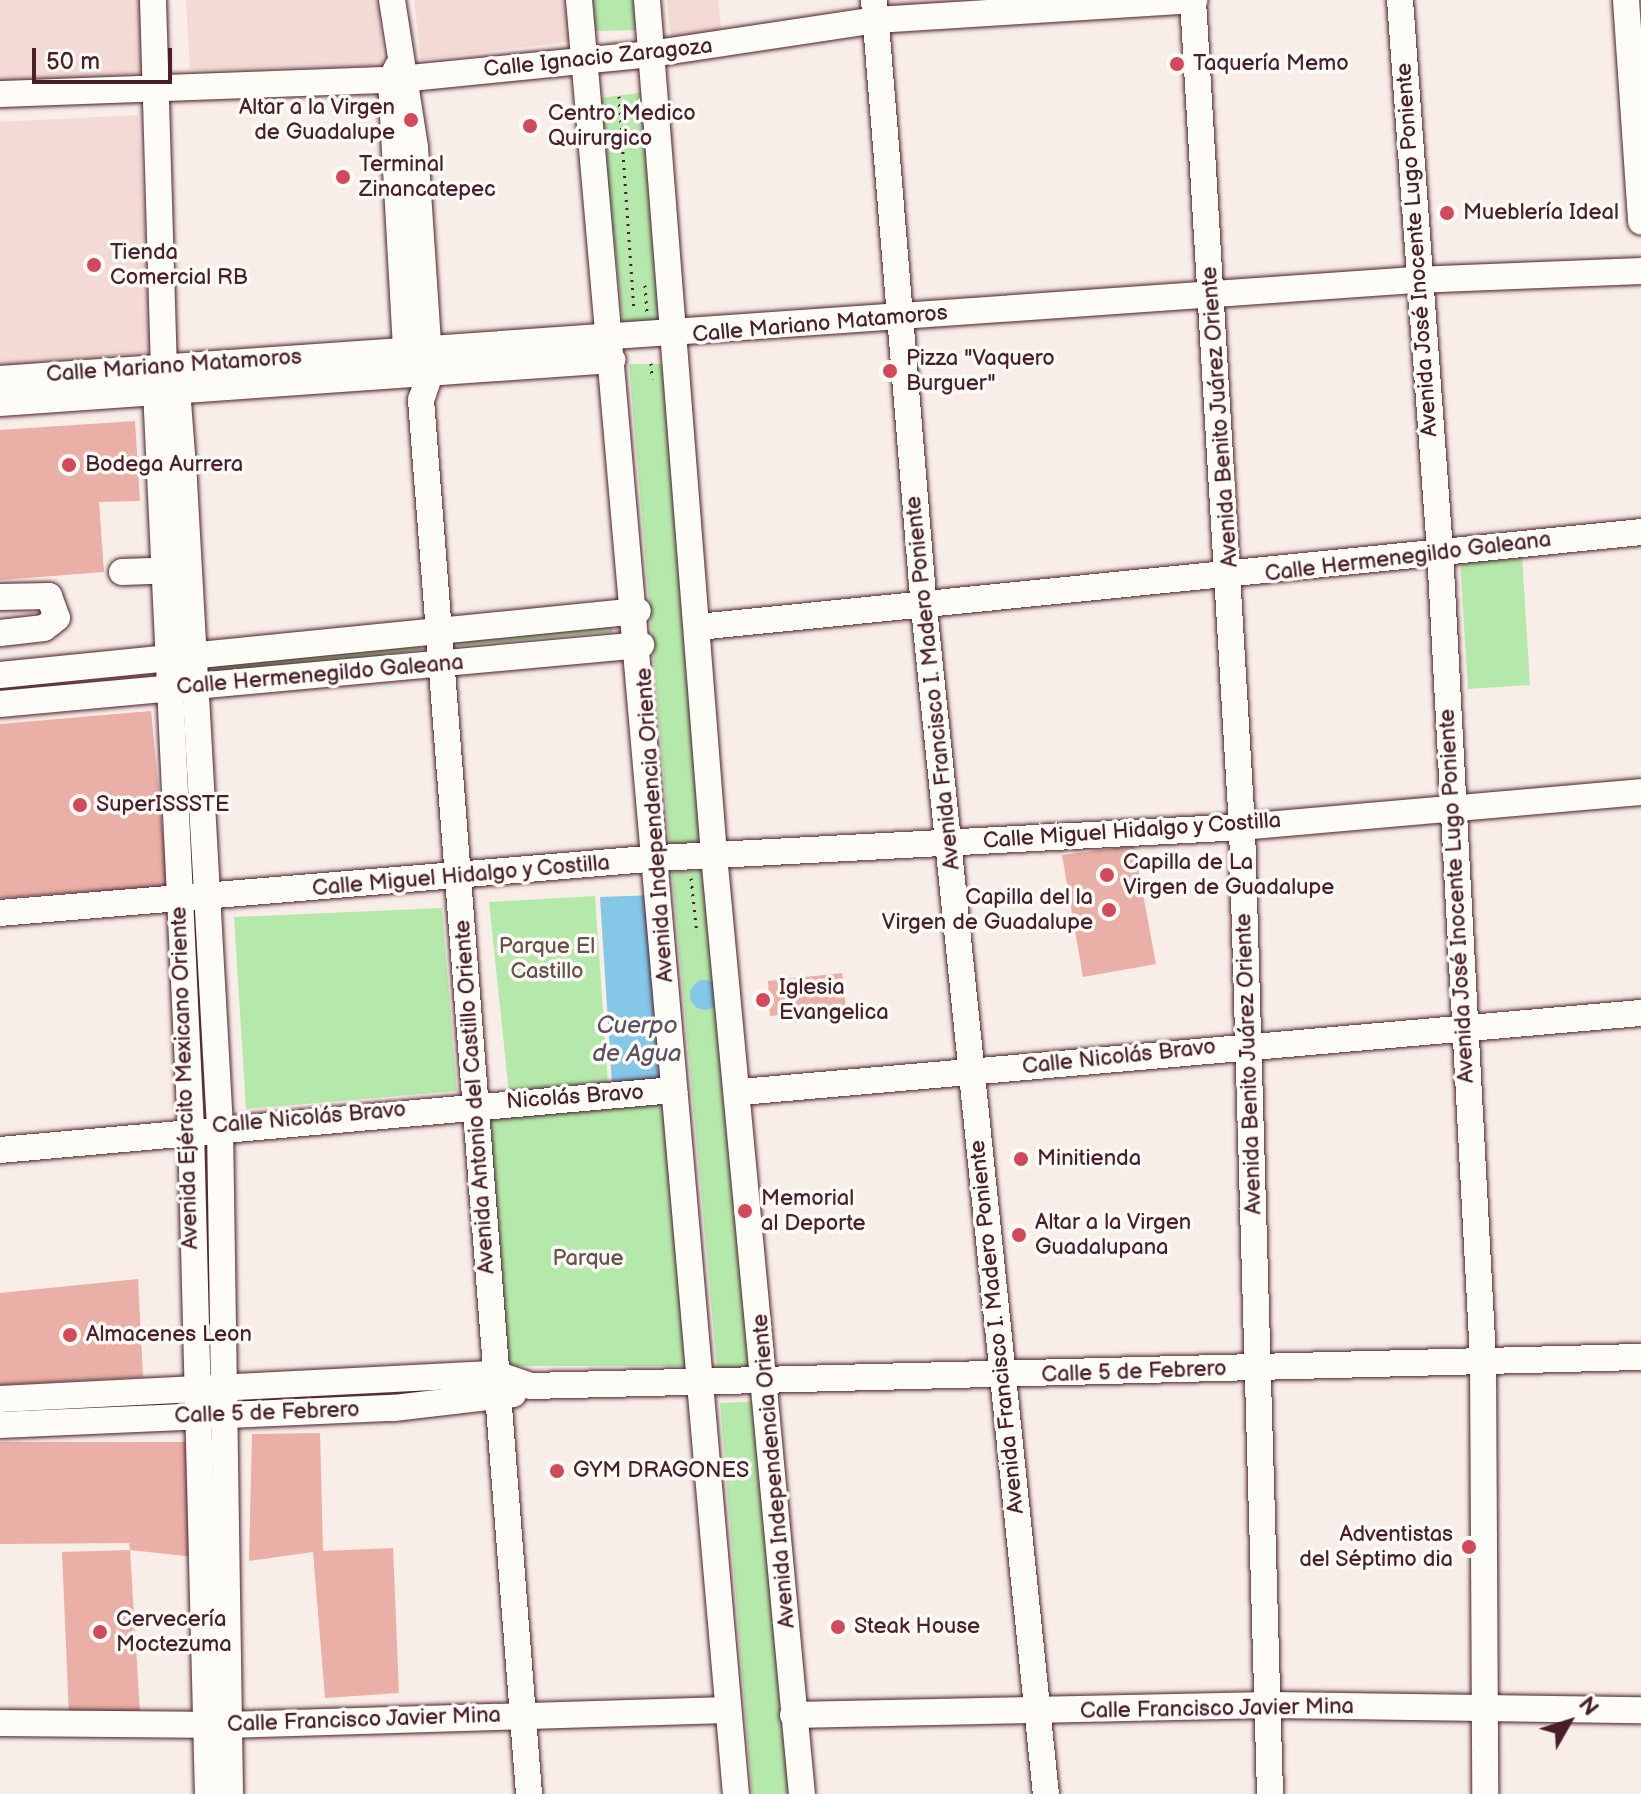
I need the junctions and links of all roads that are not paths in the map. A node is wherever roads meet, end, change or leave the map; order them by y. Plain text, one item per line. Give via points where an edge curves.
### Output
1 (153, 0) edge
2 (392, 0) edge
3 (579, 0) edge
4 (647, 0) edge
5 (1193, 0) edge
6 (1400, 0) edge
7 (1626, 0) edge
8 (876, 10) edge
9 (651, 54) junction
10 (585, 61) junction
11 (399, 74) junction
12 (156, 86) junction
13 (0, 94) edge
14 (1641, 221) edge
15 (1641, 271) edge
16 (1415, 280) junction
17 (1212, 296) junction
18 (899, 317) junction
19 (670, 337) junction
20 (612, 349) junction
21 (164, 363) junction
22 (418, 364) junction
23 (0, 379) edge
24 (167, 390) junction
25 (0, 403) edge
26 (172, 481) junction
27 (1641, 532) edge
28 (1440, 551) junction
29 (189, 570) junction
30 (163, 571) junction
31 (122, 572) dead end
32 (1231, 578) junction
33 (0, 597) edge
34 (924, 608) junction
35 (638, 611) junction
36 (698, 627) junction
37 (439, 632) junction
38 (0, 633) edge
39 (641, 645) junction
40 (194, 657) junction
41 (166, 659) junction
42 (441, 664) junction
43 (56, 669) junction
44 (0, 675) edge
45 (194, 687) junction
46 (167, 689) junction
47 (60, 699) junction
48 (0, 704) edge
49 (1641, 792) edge
50 (1452, 804) junction
51 (1242, 827) junction
52 (949, 843) junction
53 (714, 855) junction
54 (659, 858) junction
55 (458, 877) junction
56 (210, 897) junction
57 (179, 900) junction
58 (0, 913) edge
59 (1641, 1013) edge
60 (1463, 1031) junction
61 (1246, 1043) junction
62 (970, 1073) junction
63 (674, 1090) junction
64 (741, 1092) junction
65 (475, 1104) junction
66 (220, 1126) junction
67 (191, 1129) junction
68 (0, 1150) edge
69 (1641, 1357) edge
70 (1483, 1358) junction
71 (1261, 1368) junction
72 (1001, 1377) junction
73 (767, 1379) junction
74 (701, 1382) junction
75 (497, 1387) junction
76 (8, 1398) edge
77 (226, 1401) junction
78 (197, 1403) junction
79 (8, 1425) edge
80 (213, 1503) junction
81 (1269, 1705) junction
82 (727, 1710) junction
83 (1484, 1710) junction
84 (1641, 1710) edge
85 (1040, 1712) junction
86 (793, 1715) junction
87 (523, 1716) junction
88 (0, 1723) edge
89 (216, 1724) junction
90 (208, 1794) edge
91 (230, 1794) edge
92 (529, 1794) edge
93 (736, 1794) edge
94 (802, 1794) edge
95 (1046, 1794) edge
96 (1270, 1794) edge
97 (1485, 1794) edge

1 - 12 street, Avenida Ejército Mexicano Oriente
2 - 11 street, Avenida Antonio del Castillo Oriente
3 - 10 street, Avenida Independencia Oriente
4 - 9 street, Avenida Independencia Oriente
5 - 8 street, Calle Ignacio Zaragoza
5 - 17 street, Avenida Benito Juárez Oriente
6 - 16 street, Avenida José Inocente Lugo Poniente
7 - 14 street
8 - 9 street, Calle Ignacio Zaragoza
8 - 18 street, Avenida Francisco I. Madero Poniente
9 - 10 street, Calle Ignacio Zaragoza
9 - 19 street, Avenida Independencia Oriente
10 - 11 street, Calle Ignacio Zaragoza
10 - 20 street, Avenida Independencia Oriente
11 - 12 street, Calle Ignacio Zaragoza
11 - 22 street, Avenida Antonio del Castillo Oriente
12 - 13 street, Calle Ignacio Zaragoza
12 - 21 street, Avenida Ejército Mexicano Oriente
15 - 16 street, Calle Mariano Matamoros
16 - 17 street, Calle Mariano Matamoros
16 - 28 street, Avenida José Inocente Lugo Poniente
17 - 18 street, Calle Mariano Matamoros
17 - 32 street, Avenida Benito Juárez Oriente
18 - 19 street, Calle Mariano Matamoros
18 - 34 street, Avenida Francisco I. Madero Poniente
19 - 20 street, Calle Mariano Matamoros
19 - 36 street, Avenida Independencia Oriente
20 - 22 street, Calle Mariano Matamoros
20 - 35 street, Avenida Independencia Oriente
21 - 22 street, Calle Mariano Matamoros
21 - 23 street, Calle Mariano Matamoros
21 - 24 street, Avenida Ejército Mexicano Oriente
22 - 24 street, Calle Mariano Matamoros
22 - 37 street, Avenida Antonio del Castillo Oriente
24 - 25 street, Calle Mariano Matamoros
24 - 26 street, Avenida Ejército Mexicano Oriente
26 - 29 street, Avenida Ejército Mexicano Oriente
26 - 30 street, Avenida Ejército Mexicano Oriente
27 - 28 street, Calle Hermenegildo Galeana
28 - 32 street, Calle Hermenegildo Galeana
28 - 50 street, Avenida José Inocente Lugo Poniente
29 - 30 street
29 - 40 street, Avenida Ejército Mexicano Oriente
30 - 31 street
30 - 41 street, Avenida Ejército Mexicano Oriente
32 - 34 street, Calle Hermenegildo Galeana
32 - 51 street, Avenida Benito Juárez Oriente
33 - 38 street via 49,596 57,618 44,628
34 - 36 street, Calle Hermenegildo Galeana
34 - 52 street, Avenida Francisco I. Madero Poniente
35 - 37 street, Calle Hermenegildo Galeana
35 - 39 street, Avenida Independencia Oriente
36 - 53 street, Avenida Independencia Oriente
37 - 40 street, Calle Hermenegildo Galeana
37 - 42 street, Avenida Antonio del Castillo Oriente
39 - 42 street, Calle Hermenegildo Galeana
39 - 54 street, Avenida Independencia Oriente
40 - 41 street, Calle Hermenegildo Galeana
40 - 45 street, Avenida Ejército Mexicano Oriente
41 - 43 street, Calle Hermenegildo Galeana
41 - 46 street, Avenida Ejército Mexicano Oriente
42 - 45 street, Calle Hermenegildo Galeana
42 - 55 street, Avenida Antonio del Castillo Oriente
43 - 44 street, Calle Hermenegildo Galeana
43 - 47 street
45 - 46 street, Calle Hermenegildo Galeana
45 - 56 street, Avenida Ejército Mexicano Oriente
46 - 47 street, Calle Hermenegildo Galeana
46 - 57 street, Avenida Ejército Mexicano Oriente
47 - 48 street, Calle Hermenegildo Galeana
49 - 50 street, Calle Miguel Hidalgo y Costilla
50 - 51 street, Calle Miguel Hidalgo y Costilla
50 - 60 street, Avenida José Inocente Lugo Poniente
51 - 52 street, Calle Miguel Hidalgo y Costilla
51 - 61 street, Avenida Benito Juárez Oriente
52 - 53 street, Calle Miguel Hidalgo y Costilla
52 - 62 street, Avenida Francisco I. Madero Poniente
53 - 54 street, Calle Miguel Hidalgo y Costilla
53 - 64 street, Avenida Independencia Oriente
54 - 55 street, Calle Miguel Hidalgo y Costilla
54 - 63 street, Avenida Independencia Oriente
55 - 56 street, Calle Miguel Hidalgo y Costilla
55 - 65 street, Avenida Antonio del Castillo Oriente
56 - 57 street, Calle Miguel Hidalgo y Costilla
56 - 66 street, Avenida Ejército Mexicano Oriente
57 - 58 street, Calle Miguel Hidalgo y Costilla
57 - 67 street, Avenida Ejército Mexicano Oriente
59 - 60 street, Calle Nicolás Bravo
60 - 61 street, Calle Nicolás Bravo
60 - 70 street, Avenida José Inocente Lugo Poniente
61 - 62 street, Calle Nicolás Bravo
61 - 71 street, Avenida Benito Juárez Oriente
62 - 64 street, Calle Nicolás Bravo
62 - 72 street, Avenida Francisco I. Madero Poniente
63 - 65 street, Nicolás Bravo
63 - 74 street, Avenida Independencia Oriente
64 - 73 street, Avenida Independencia Oriente
65 - 66 street, Calle Nicolás Bravo
65 - 75 street, Avenida Antonio del Castillo Oriente
66 - 67 street, Calle Nicolás Bravo
66 - 77 street, Avenida Ejército Mexicano Oriente
67 - 68 street, Calle Nicolás Bravo
67 - 78 street, Avenida Ejército Mexicano Oriente
69 - 70 street, Calle 5 de Febrero
70 - 71 street, Calle 5 de Febrero
70 - 83 street, Avenida José Inocente Lugo Poniente
71 - 72 street, Calle 5 de Febrero
71 - 81 street, Avenida Benito Juárez Oriente
72 - 73 street, Calle 5 de Febrero
72 - 85 street, Avenida Francisco I. Madero Poniente
73 - 74 street, Calle 5 de Febrero
73 - 86 street, Avenida Independencia Oriente
74 - 75 street, Calle 5 de Febrero
74 - 82 street, Avenida Independencia Oriente
75 - 77 street, Calle 5 de Febrero
75 - 87 street, Avenida Antonio del Castillo Oriente
76 - 78 street, Calle 5 de Febrero
76 - 79 street
77 - 78 street, Calle 5 de Febrero
77 - 80 street, Avenida Ejército Mexicano Oriente
78 - 79 street, Calle 5 de Febrero
78 - 80 street, Avenida Ejército Mexicano Oriente
80 - 89 street, Avenida Ejército Mexicano Oriente
81 - 83 street, Calle Francisco Javier Mina
81 - 85 street, Calle Francisco Javier Mina
81 - 96 street, Avenida Benito Juárez Oriente
82 - 87 street, Calle Francisco Javier Mina
82 - 93 street, Avenida Independencia Oriente
83 - 84 street, Calle Francisco Javier Mina
83 - 97 street, Avenida José Inocente Lugo Poniente
85 - 86 street, Calle Francisco Javier Mina
85 - 95 street, Avenida Francisco I. Madero Poniente
86 - 94 street, Avenida Independencia Oriente
87 - 89 street, Calle Francisco Javier Mina
87 - 92 street, Avenida Antonio del Castillo Oriente
88 - 89 street, Calle Francisco Javier Mina
89 - 90 street, Avenida Ejército Mexicano Oriente
89 - 91 street, Avenida Ejército Mexicano Oriente

